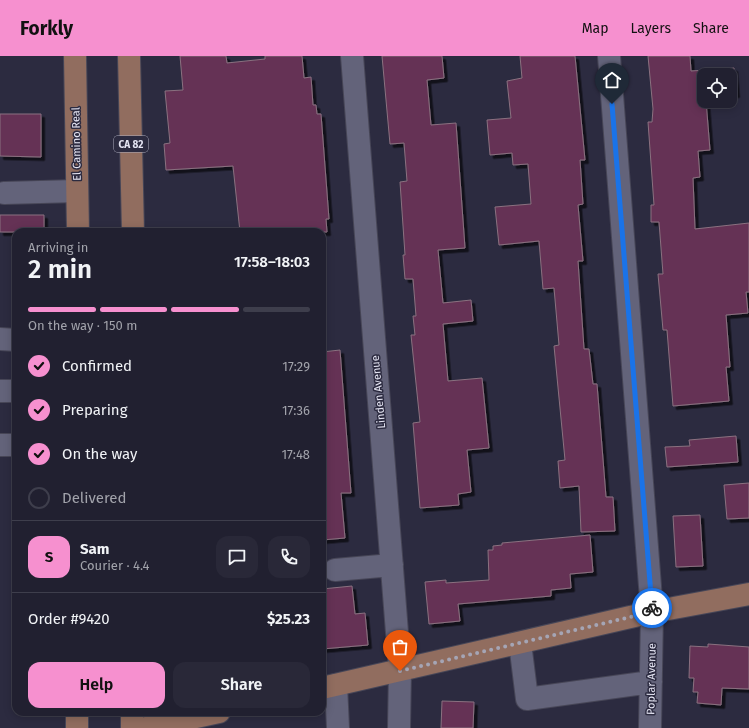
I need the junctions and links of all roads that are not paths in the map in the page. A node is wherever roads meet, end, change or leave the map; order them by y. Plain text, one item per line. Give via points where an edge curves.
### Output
1 (75, 56) edge
2 (129, 56) edge
3 (352, 56) edge
4 (608, 56) edge
5 (77, 191) junction
6 (4, 192) dead end
7 (78, 228) edge
8 (133, 228) edge
9 (0, 339) edge
10 (12, 340) edge
11 (0, 391) edge
12 (12, 391) edge
13 (0, 445) edge
14 (12, 445) edge
15 (392, 565) junction
16 (336, 570) dead end
17 (749, 594) edge
18 (652, 612) junction
19 (520, 643) junction
20 (400, 671) junction
21 (651, 682) junction
22 (329, 687) edge
23 (77, 716) edge
24 (132, 716) edge
25 (201, 716) edge
26 (77, 728) edge
27 (132, 728) edge
28 (146, 728) edge
29 (338, 728) edge
30 (399, 728) edge
31 (650, 728) edge

1 - 5 main road, El Camino Real
2 - 8 main road, CA 82
3 - 15 street, Linden Avenue
4 - 18 street, Poplar Avenue
5 - 6 street
5 - 7 main road, El Camino Real
9 - 10 street
11 - 12 street
13 - 14 street
15 - 16 street
15 - 20 street, Linden Avenue
17 - 18 main road
18 - 19 main road
18 - 21 street, Poplar Avenue
19 - 20 main road
19 - 21 street via 527,699
20 - 22 main road
20 - 30 street, Linden Avenue
21 - 31 street, Poplar Avenue
22 - 29 street
23 - 26 main road
24 - 27 main road
25 - 28 main road

